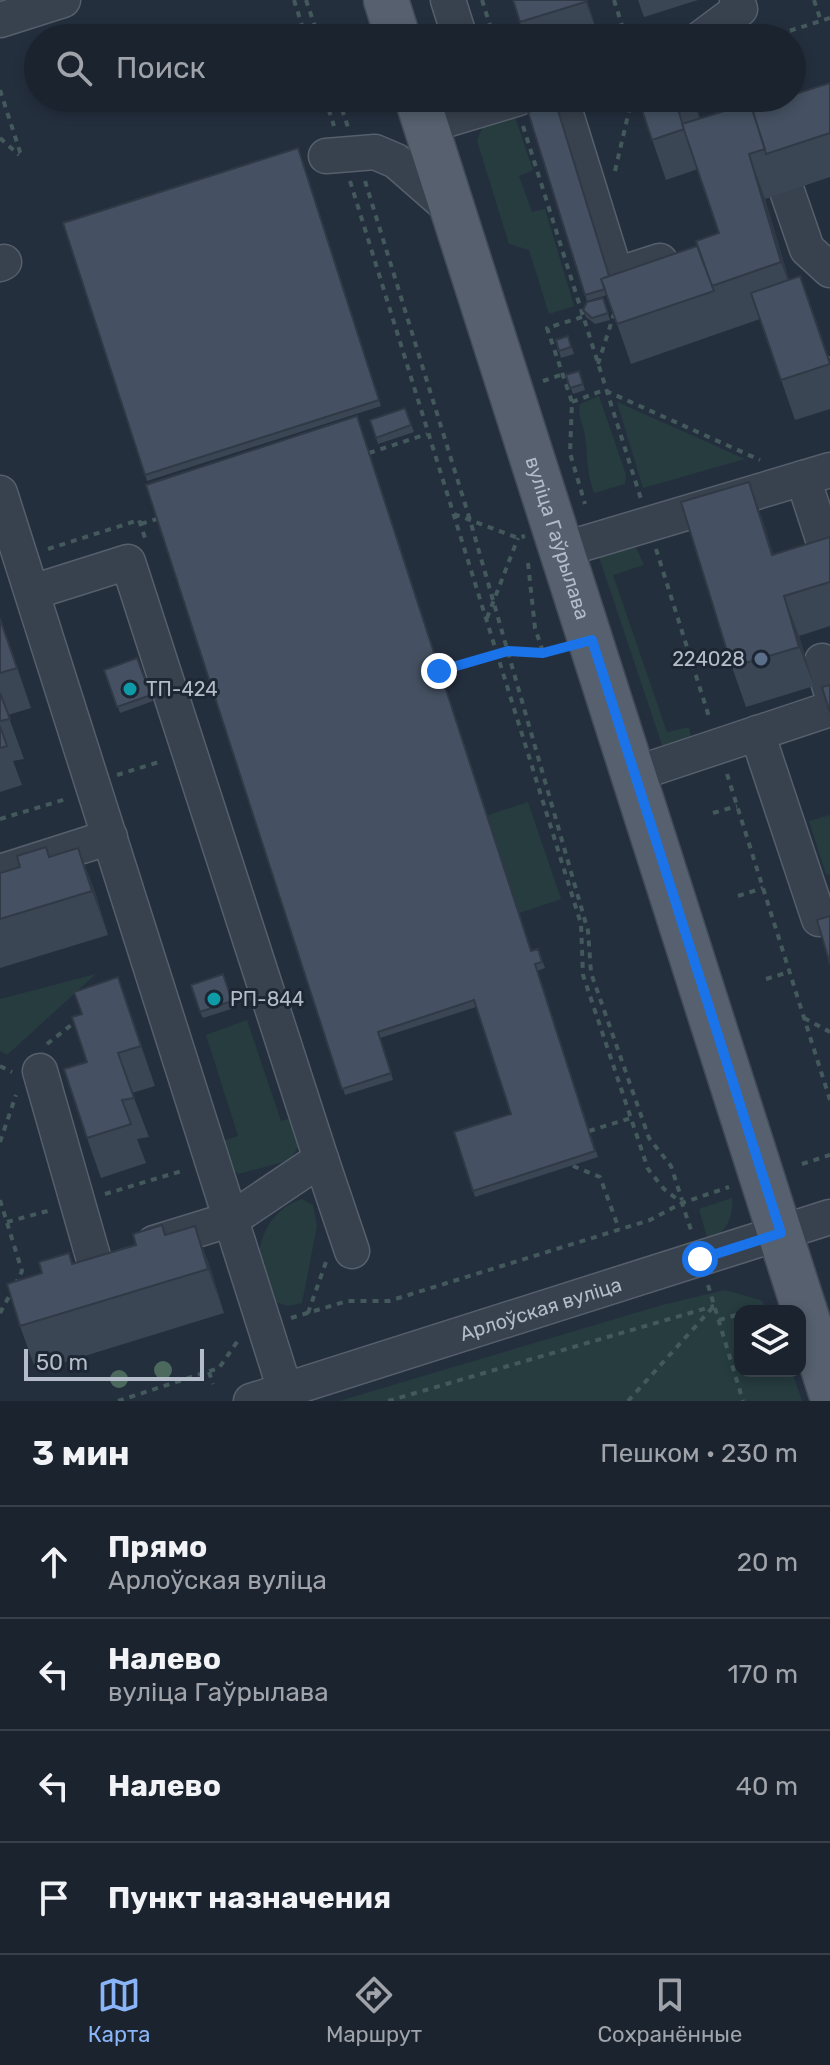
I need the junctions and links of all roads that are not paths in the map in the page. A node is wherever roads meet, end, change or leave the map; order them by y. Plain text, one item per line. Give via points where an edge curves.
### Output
1 (63, 0) edge
2 (386, 0) edge
3 (448, 0) edge
4 (737, 0) edge
5 (0, 20) edge
6 (394, 24) edge
7 (456, 24) edge
8 (720, 24) edge
9 (422, 112) edge
10 (565, 112) edge
11 (773, 112) edge
12 (772, 145) edge
13 (341, 154) road end
14 (787, 191) dead end
15 (455, 213) junction
16 (693, 251) edge
17 (830, 270) edge
18 (816, 474) edge
19 (0, 493) edge
20 (535, 542) junction
21 (830, 561) edge
22 (33, 592) junction
23 (830, 709) edge
24 (757, 733) junction
25 (635, 774) junction
26 (110, 837) junction
27 (0, 872) edge
28 (830, 916) edge
29 (32, 1071) road end
30 (321, 1159) junction
31 (830, 1217) edge
32 (232, 1219) junction
33 (781, 1233) junction
34 (352, 1251) dead end
35 (285, 1390) junction
36 (830, 1390) edge
37 (251, 1401) edge

1 - 5 street
2 - 6 main road
3 - 7 street
4 - 8 street via 740,9
9 - 15 main road, вуліца Гаўрылава
10 - 16 street via 616,275
11 - 12 street
13 - 15 street via 375,152 396,161
14 - 17 street via 807,249
15 - 20 main road, вуліца Гаўрылава
18 - 20 street via 647,523
18 - 21 street
19 - 22 street
20 - 25 main road, вуліца Гаўрылава via 592,640
22 - 26 street
22 - 30 street via 128,562
23 - 24 street
24 - 25 street
24 - 28 street via 819,919
25 - 33 main road, вуліца Гаўрылава
26 - 27 street
26 - 32 street
29 - 32 street via 80,1264
30 - 32 street
30 - 34 street
31 - 33 street, Арлоўская вуліца
32 - 35 street
33 - 35 street, Арлоўская вуліца
33 - 36 main road, вуліца Гаўрылава
35 - 37 street, Арлоўская вуліца

